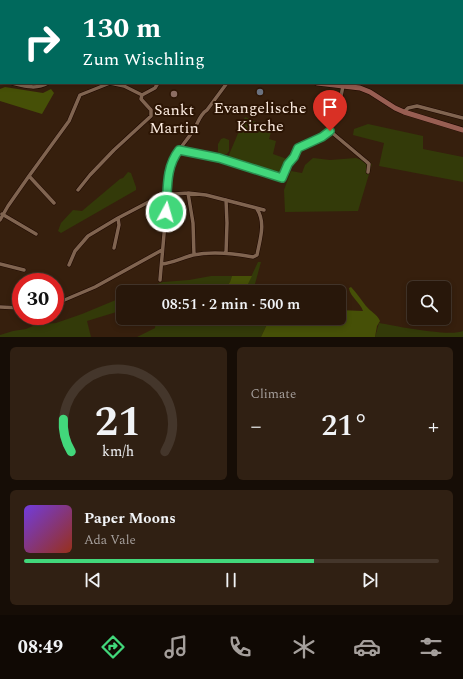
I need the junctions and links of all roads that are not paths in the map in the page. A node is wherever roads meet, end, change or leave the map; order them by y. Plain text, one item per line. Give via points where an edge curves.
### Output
1 (18, 84) edge
2 (46, 84) edge
3 (108, 84) edge
4 (115, 84) edge
5 (157, 84) edge
6 (225, 84) edge
7 (326, 84) edge
8 (343, 86) junction
9 (141, 97) junction
10 (404, 112) junction
11 (463, 118) edge
12 (463, 130) edge
13 (330, 131) junction
14 (179, 150) junction
15 (368, 172) dead end
16 (29, 176) junction
17 (78, 190) dead end
18 (188, 193) junction
19 (167, 194) junction
20 (226, 200) junction
21 (54, 203) dead end
22 (256, 209) junction
23 (264, 210) dead end
24 (2, 214) junction
25 (118, 218) junction
26 (0, 220) edge
27 (36, 234) dead end
28 (114, 248) dead end
29 (162, 250) junction
30 (226, 253) junction
31 (194, 255) junction
32 (0, 264) edge
33 (162, 264) junction
34 (69, 265) dead end
35 (24, 270) dead end
36 (160, 280) dead end
37 (64, 300) edge
38 (0, 307) edge
39 (12, 308) edge

1 - 2 street via 35,87
3 - 16 street via 80,95 69,121
4 - 9 street via 124,86
5 - 9 street via 155,88
6 - 14 street via 203,112
7 - 8 main road
8 - 10 main road via 366,90
8 - 13 street
9 - 17 street via 151,110 151,116 114,150
10 - 11 street via 417,106
10 - 12 main road
13 - 14 street via 298,148 282,178 219,158
13 - 15 street via 369,164
14 - 19 street via 170,166
16 - 21 street
16 - 24 street
18 - 19 street
18 - 20 street
18 - 31 street via 193,223
19 - 25 street via 156,197
19 - 29 street
20 - 22 street
20 - 30 street
22 - 23 street
22 - 30 street via 262,227 257,255 253,258
24 - 26 street
24 - 27 street
25 - 28 street
25 - 34 street via 88,236 75,251
29 - 33 street
29 - 37 street via 101,284
30 - 31 street
31 - 33 street
32 - 35 street
33 - 36 street
38 - 39 street

